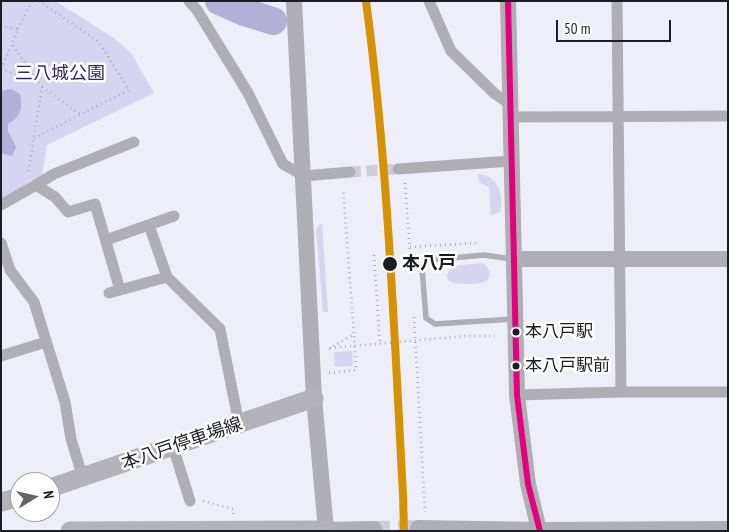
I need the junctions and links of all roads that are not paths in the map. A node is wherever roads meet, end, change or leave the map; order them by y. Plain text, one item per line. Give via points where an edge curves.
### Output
1 (189, 1) edge
2 (294, 1) edge
3 (429, 1) edge
4 (508, 1) edge
5 (617, 1) edge
6 (510, 111) junction
7 (618, 116) junction
8 (728, 116) edge
9 (134, 142) dead end
10 (511, 161) junction
11 (398, 169) tunnel mouth
12 (350, 172) tunnel mouth
13 (304, 176) junction
14 (32, 181) junction
15 (1, 205) edge
16 (174, 216) dead end
17 (149, 225) junction
18 (106, 240) junction
19 (1, 243) edge
20 (514, 259) junction
21 (619, 259) junction
22 (728, 259) edge
23 (167, 277) junction
24 (514, 319) junction
25 (46, 342) junction
26 (1, 356) edge
27 (621, 392) junction
28 (728, 392) edge
29 (517, 395) junction
30 (314, 398) junction
31 (239, 424) junction
32 (173, 447) junction
33 (83, 478) junction
34 (60, 485) edge
35 (190, 502) dead end
36 (418, 528) dead end
37 (374, 529) dead end
38 (728, 529) edge
39 (326, 530) edge
40 (455, 530) edge
41 (540, 530) edge
42 (70, 531) edge

1 - 13 street via 248,93 283,164
2 - 13 street
3 - 6 street via 451,51
4 - 6 street
5 - 7 street
6 - 7 street
6 - 10 street
7 - 8 street
7 - 21 street
9 - 14 street
10 - 11 street
10 - 20 street
12 - 13 street
13 - 30 street
14 - 15 street
14 - 18 street via 55,197 68,212 95,204
16 - 17 street
17 - 18 street
17 - 23 street
18 - 23 street via 114,291
19 - 25 street via 10,270 34,302
20 - 21 street
20 - 24 street
20 - 24 lane via 484,255 430,260 422,268 426,318 435,324
21 - 22 street
21 - 27 street
23 - 31 street via 220,329
24 - 29 street
25 - 26 street
25 - 33 street
27 - 28 street
27 - 29 street
29 - 41 street via 528,484
30 - 31 main road, 本八戸停車場線
30 - 39 street
31 - 32 main road, 本八戸停車場線
32 - 33 main road, 本八戸停車場線
32 - 35 street
33 - 34 main road, 本八戸停車場線
36 - 40 street
37 - 39 street
38 - 41 street
39 - 42 main road
40 - 41 street

